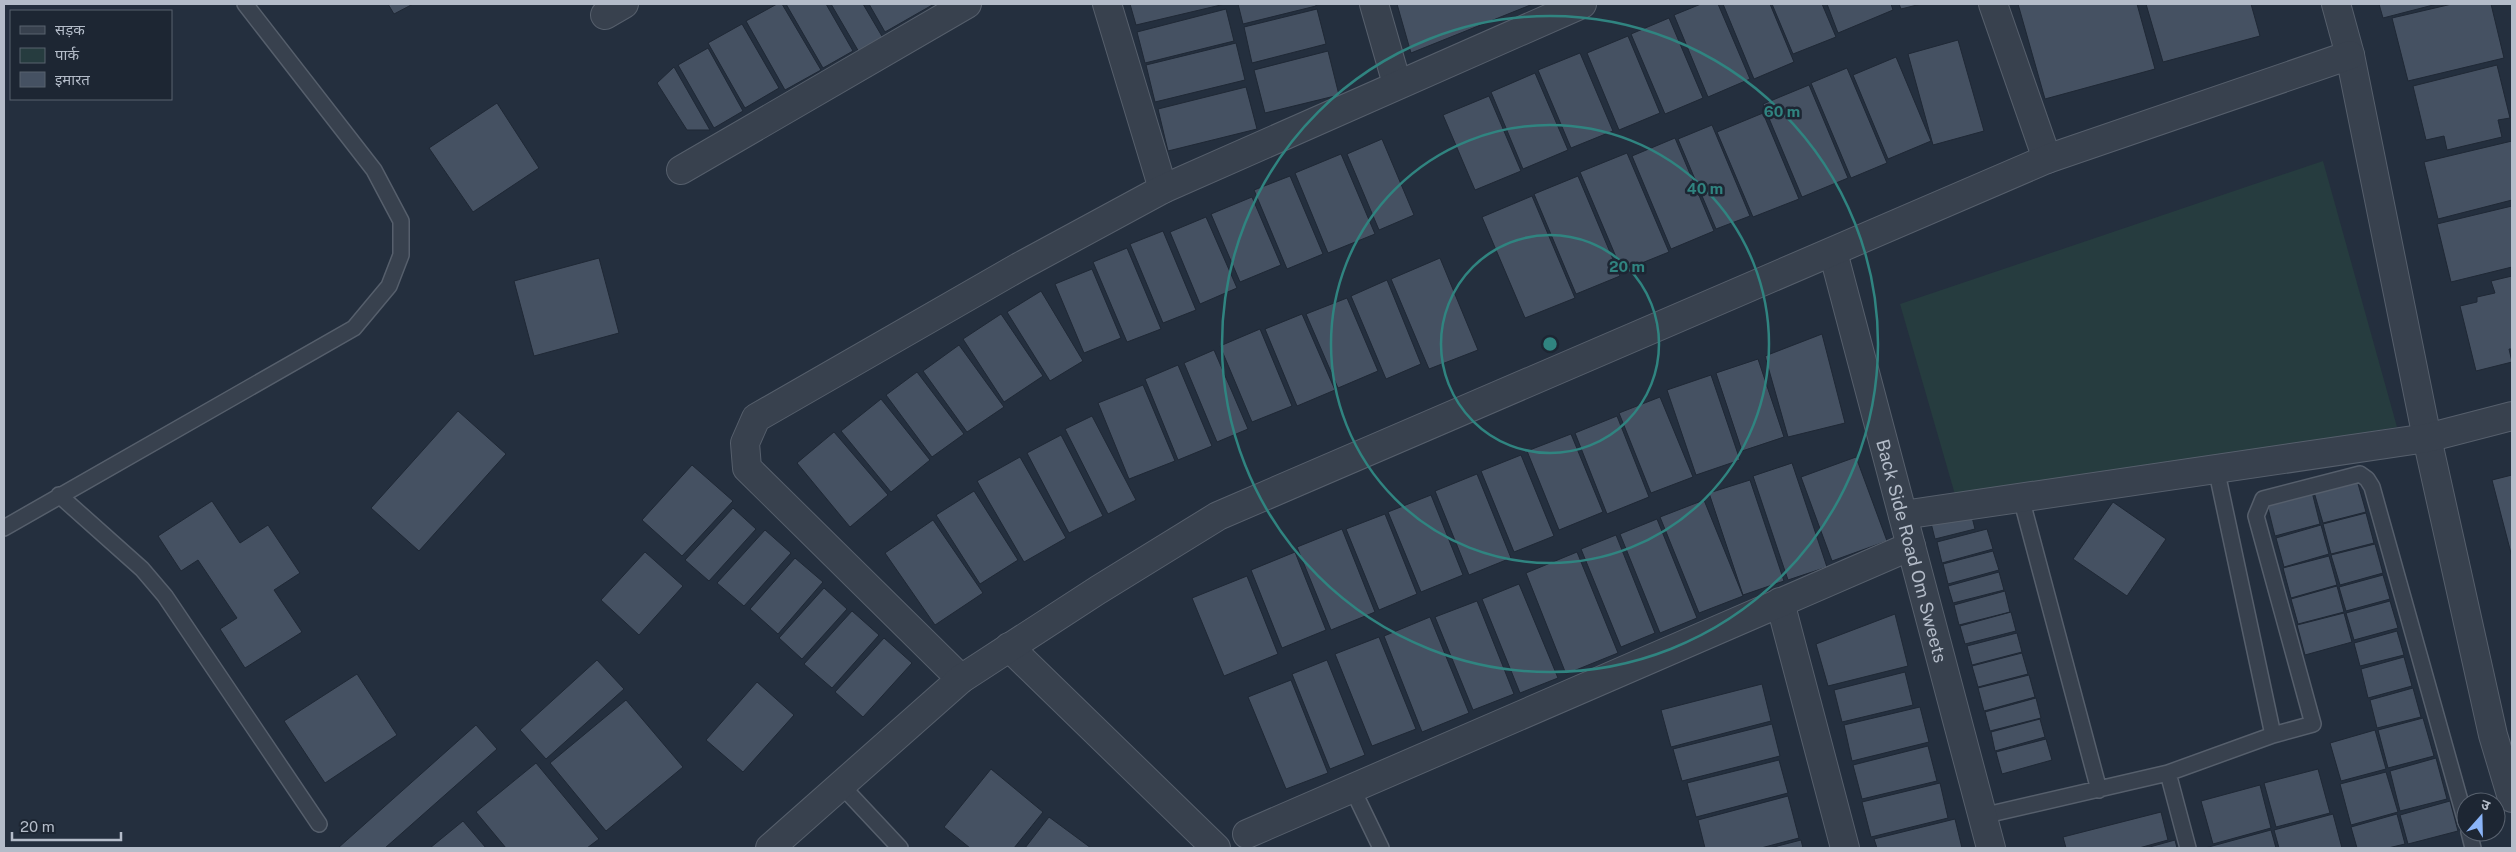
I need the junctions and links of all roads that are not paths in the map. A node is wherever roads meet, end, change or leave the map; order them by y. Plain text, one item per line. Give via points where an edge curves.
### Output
1 (245, 4) edge
2 (967, 4) edge
3 (1106, 4) edge
4 (1374, 4) edge
5 (1582, 4) edge
6 (1993, 4) edge
7 (2336, 4) edge
8 (2350, 55) junction
9 (1397, 84) junction
10 (2048, 159) junction
11 (681, 170) dead end
12 (1163, 189) junction
13 (1834, 252) junction
14 (2512, 416) edge
15 (2428, 438) junction
16 (2216, 468) junction
17 (60, 495) junction
18 (2021, 498) junction
19 (1903, 515) junction
20 (4, 528) edge
21 (1911, 546) junction
22 (1780, 602) junction
23 (1009, 648) junction
24 (961, 679) junction
25 (2502, 732) edge
26 (2273, 735) junction
27 (2168, 774) junction
28 (841, 785) junction
29 (1352, 788) junction
30 (2099, 790) junction
31 (2458, 792) edge
32 (2512, 798) edge
33 (1982, 816) junction
34 (319, 824) dead end
35 (1247, 834) dead end
36 (770, 848) edge
37 (900, 848) edge
38 (1216, 848) edge
39 (1381, 848) edge
40 (1845, 848) edge
41 (1991, 848) edge
42 (2188, 848) edge

1 - 17 lane via 374,170 401,221 401,256 389,286 354,328
2 - 11 street
3 - 12 street
4 - 9 street
5 - 9 street
6 - 10 street
7 - 8 street
8 - 10 street
8 - 15 street
9 - 12 street
10 - 13 street
12 - 24 street via 1018,267 756,418 745,443 747,468
13 - 19 street, Back Side Road Om Sweets
13 - 23 street via 1218,516
14 - 15 street
15 - 16 street
15 - 25 street
16 - 18 street
16 - 26 lane
17 - 20 lane
17 - 34 lane via 142,569 165,596
18 - 19 street
18 - 30 lane
19 - 21 street, Back Side Road Om Sweets
21 - 22 street
21 - 33 street, Back Side Road Om Sweets
22 - 29 street
22 - 40 street
23 - 24 street
23 - 38 street
24 - 28 street
25 - 32 street
26 - 27 lane
26 - 31 lane via 2313,724 2256,516 2258,507 2262,499 2360,474 2372,487
27 - 30 lane
27 - 42 lane
28 - 36 street
28 - 37 lane
29 - 35 street
29 - 39 lane
30 - 33 lane
33 - 41 street, Back Side Road Om Sweets

